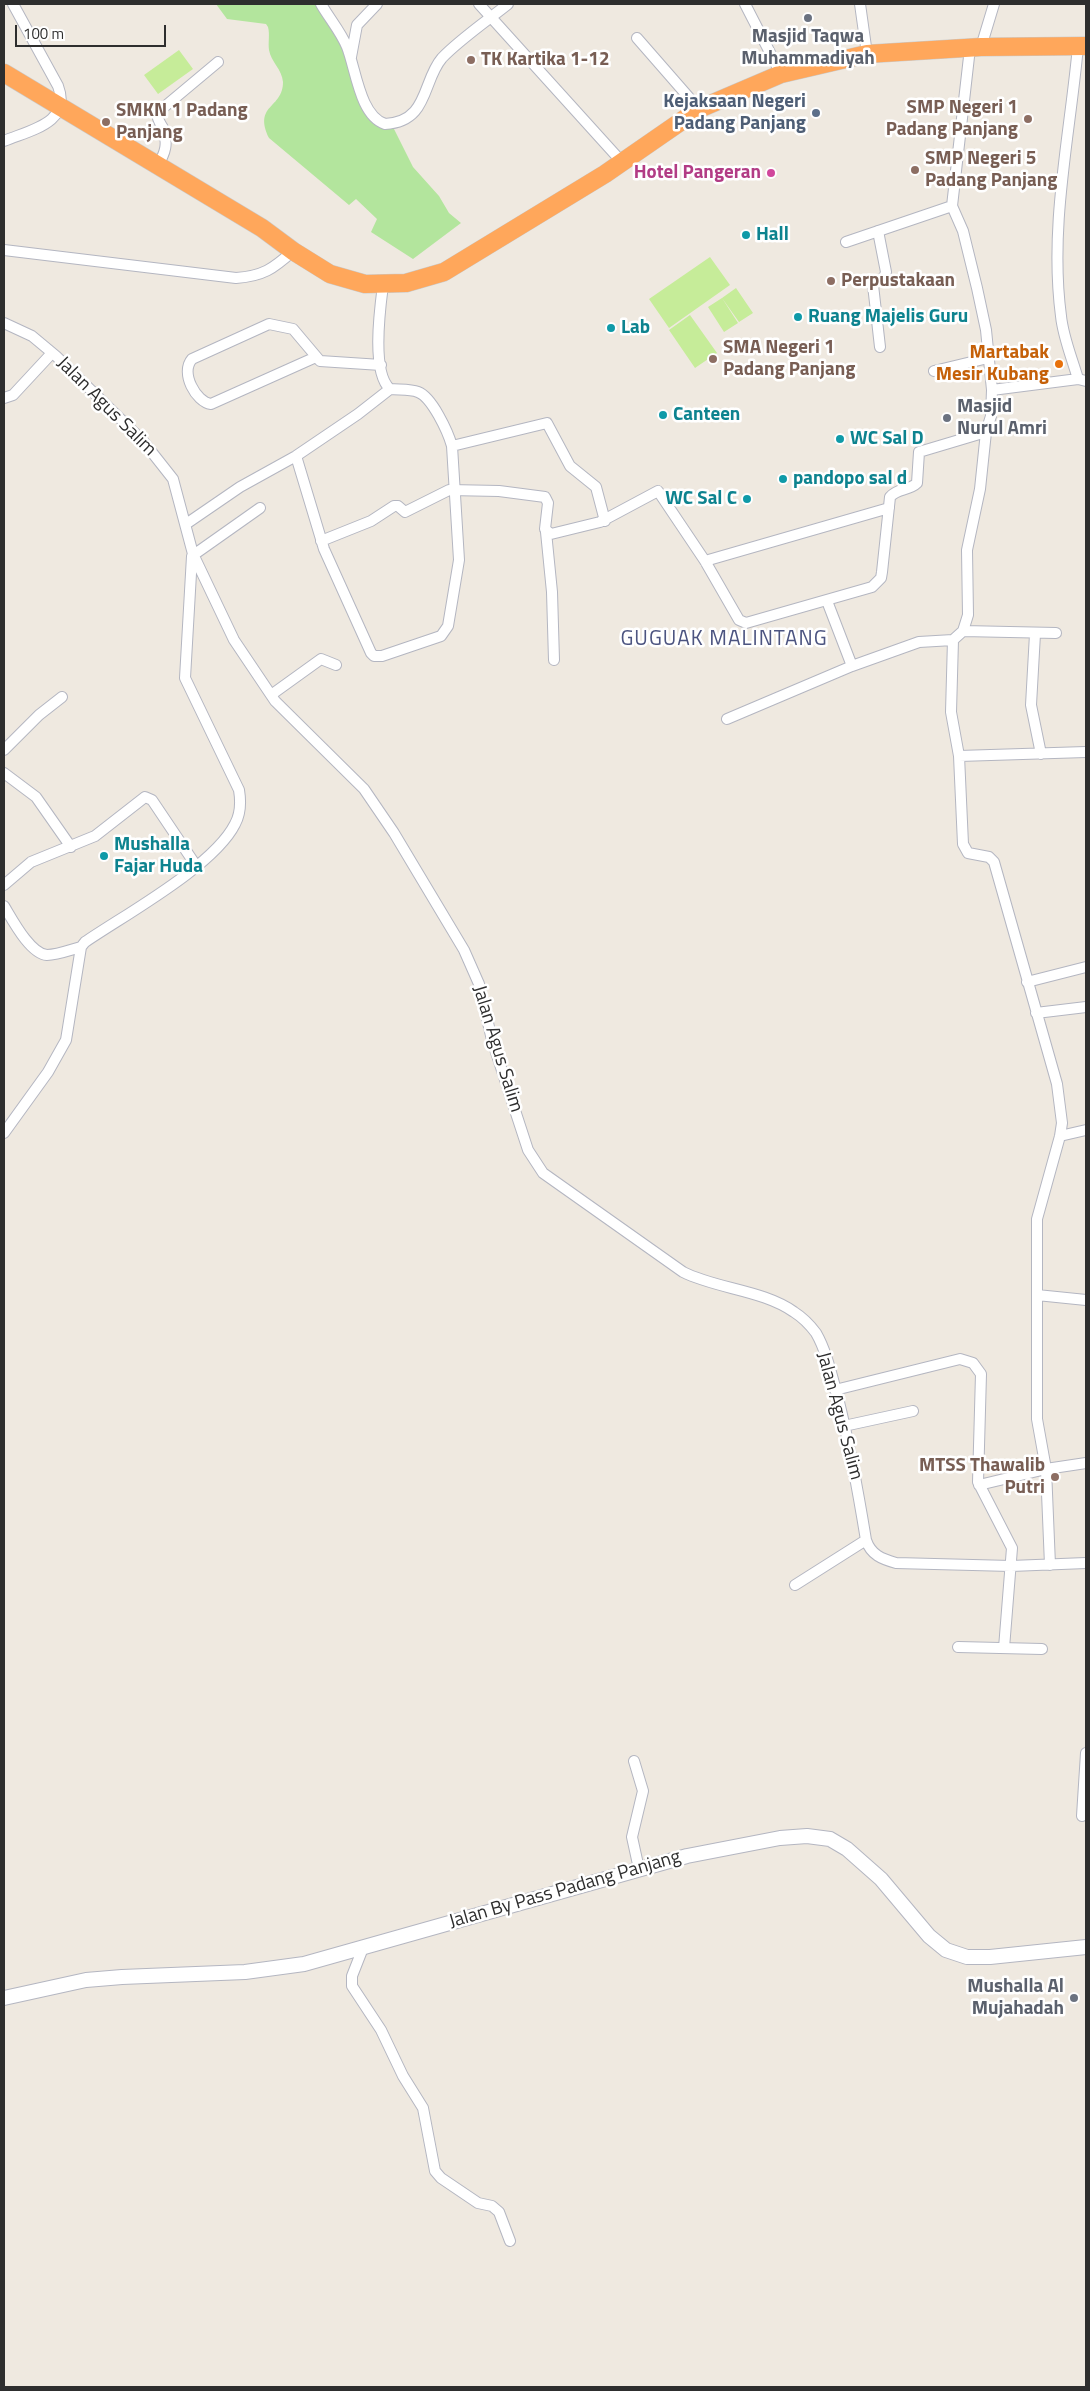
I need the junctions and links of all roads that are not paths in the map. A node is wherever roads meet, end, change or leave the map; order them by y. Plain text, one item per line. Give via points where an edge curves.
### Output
1 (13, 4) edge
2 (377, 4) edge
3 (479, 4) edge
4 (508, 4) edge
5 (745, 4) edge
6 (860, 4) edge
7 (994, 4) edge
8 (323, 6) edge
9 (492, 17) junction
10 (637, 38) dead end
11 (1082, 46) edge
12 (976, 47) junction
13 (868, 54) junction
14 (351, 59) junction
15 (218, 62) dead end
16 (4, 73) edge
17 (781, 74) junction
18 (61, 108) junction
19 (699, 109) junction
20 (4, 141) edge
21 (621, 161) junction
22 (157, 166) junction
23 (952, 206) junction
24 (878, 231) junction
25 (846, 242) dead end
26 (4, 250) edge
27 (293, 251) junction
28 (383, 285) junction
29 (4, 323) edge
30 (880, 348) dead end
31 (52, 353) junction
32 (316, 357) junction
33 (988, 358) junction
34 (381, 365) junction
35 (934, 371) dead end
36 (1082, 380) edge
37 (390, 388) junction
38 (992, 390) junction
39 (4, 398) edge
40 (986, 432) junction
41 (452, 446) junction
42 (296, 456) junction
43 (454, 490) junction
44 (260, 508) dead end
45 (889, 508) junction
46 (605, 520) junction
47 (186, 524) junction
48 (546, 532) junction
49 (321, 541) junction
50 (194, 554) junction
51 (705, 561) junction
52 (827, 601) junction
53 (963, 630) junction
54 (1056, 633) dead end
55 (1035, 634) junction
56 (953, 640) junction
57 (554, 660) dead end
58 (336, 665) dead end
59 (852, 666) junction
60 (272, 695) junction
61 (62, 697) dead end
62 (727, 719) dead end
63 (4, 750) edge
64 (1086, 752) edge
65 (1041, 754) junction
66 (959, 756) junction
67 (4, 773) edge
68 (71, 847) junction
69 (197, 867) junction
70 (4, 885) edge
71 (4, 906) edge
72 (81, 947) junction
73 (1086, 967) edge
74 (1027, 982) junction
75 (1086, 1007) edge
76 (1036, 1012) junction
77 (1086, 1130) edge
78 (4, 1133) edge
79 (1060, 1136) junction
80 (1037, 1295) junction
81 (1086, 1300) edge
82 (835, 1390) junction
83 (914, 1411) dead end
84 (844, 1426) junction
85 (1086, 1463) edge
86 (1046, 1469) junction
87 (979, 1485) junction
88 (866, 1540) junction
89 (1086, 1563) edge
90 (1050, 1565) junction
91 (1011, 1566) junction
92 (795, 1584) dead end
93 (958, 1647) dead end
94 (1004, 1648) junction
95 (1042, 1650) dead end
96 (1086, 1753) edge
97 (634, 1761) dead end
98 (1082, 1816) dead end
99 (639, 1869) junction
100 (1086, 1947) edge
101 (362, 1948) junction
102 (4, 1998) edge
103 (510, 2241) dead end

1 - 18 street via 58,86
2 - 14 street via 357,25
3 - 9 street
4 - 9 street
5 - 17 street
6 - 13 street
7 - 12 street
8 - 14 street
9 - 14 street via 442,58 422,102 404,120 395,124 386,124 372,117
9 - 21 street
10 - 19 street
11 - 12 highway
11 - 36 street via 1060,200 1057,261 1061,318
12 - 13 highway
12 - 23 street
13 - 17 highway
15 - 22 street via 157,113 166,148
16 - 18 highway
17 - 19 highway
18 - 20 street via 51,121
18 - 22 highway
19 - 21 highway
21 - 28 highway via 444,272 406,283
22 - 27 highway via 262,228
23 - 24 street
23 - 33 street via 963,231 977,288
24 - 25 street
24 - 30 street via 886,272 884,278 873,285
26 - 27 street via 236,278 249,278 272,270
27 - 28 highway via 330,274
28 - 34 street via 377,331
29 - 31 street, Jalan Agus Salim via 32,336
31 - 39 street via 13,395
31 - 47 street, Jalan Agus Salim via 144,441 173,480
32 - 32 street via 293,329 269,324 192,359 186,375 204,401 211,404
32 - 34 street via 326,362
33 - 35 street
33 - 38 street
34 - 37 street via 383,380
36 - 38 street
37 - 41 street via 425,396
37 - 42 street
38 - 40 street via 991,416
40 - 45 street via 922,449 918,455 917,484 892,494
40 - 53 street via 980,489 967,550 968,615
41 - 43 street
41 - 46 street via 547,423 570,466 596,487
42 - 47 street
42 - 49 street
43 - 48 street via 545,497 548,503
43 - 49 street via 445,491 407,512 394,506 371,521
43 - 49 street via 459,568 448,626 441,636 374,656
44 - 50 street
45 - 51 street
45 - 52 street via 881,578 872,587
46 - 48 street via 551,534
46 - 51 street via 655,492 661,492
47 - 50 street, Jalan Agus Salim
48 - 57 street
50 - 60 street, Jalan Agus Salim via 234,640
50 - 69 street via 185,678 239,790 240,802 236,823 228,836
51 - 52 street via 742,622
52 - 59 street
53 - 55 street
53 - 56 street
54 - 55 street
55 - 65 street via 1031,705
56 - 59 street via 920,642
56 - 66 street via 951,712
58 - 60 street via 321,659
59 - 62 street
60 - 82 street, Jalan Agus Salim via 364,789 464,950 479,984 492,1040 528,1150 543,1172 682,1272 704,1282 779,1303 794,1311 816,1333
61 - 63 street
64 - 65 street
65 - 66 street
66 - 74 street via 963,844 968,852 990,857 994,862
67 - 68 street via 36,797
68 - 69 street via 95,836 140,799 148,798
68 - 70 street via 31,862
69 - 72 street
71 - 72 street via 28,943 42,954
72 - 78 street via 66,1040 48,1072
73 - 74 street
74 - 76 street
75 - 76 street
76 - 79 street via 1056,1084 1062,1123
77 - 79 street
79 - 80 street via 1037,1219
80 - 81 street
80 - 86 street via 1037,1419
82 - 84 street, Jalan Agus Salim
82 - 87 street via 952,1360 973,1363 983,1381 976,1473
83 - 84 street
84 - 88 street, Jalan Agus Salim via 855,1466
85 - 86 street
86 - 87 street
86 - 90 street
87 - 91 street via 1012,1548
88 - 91 street via 876,1555 896,1563
88 - 92 street
89 - 90 street
90 - 91 street
91 - 94 street
93 - 94 street
94 - 95 street
96 - 98 street
97 - 99 street via 643,1791 632,1837
99 - 100 main road, Jalan By Pass Padang Panjang via 780,1838 807,1836 830,1839 847,1849 881,1879 929,1936 946,1950 967,1957 990,1957
99 - 101 main road, Jalan By Pass Padang Panjang
101 - 102 main road, Jalan By Pass Padang Panjang via 284,1967 86,1980
101 - 103 street via 352,1976 352,1986 381,2030 403,2076 424,2108 435,2171 478,2203 492,2206 499,2212

